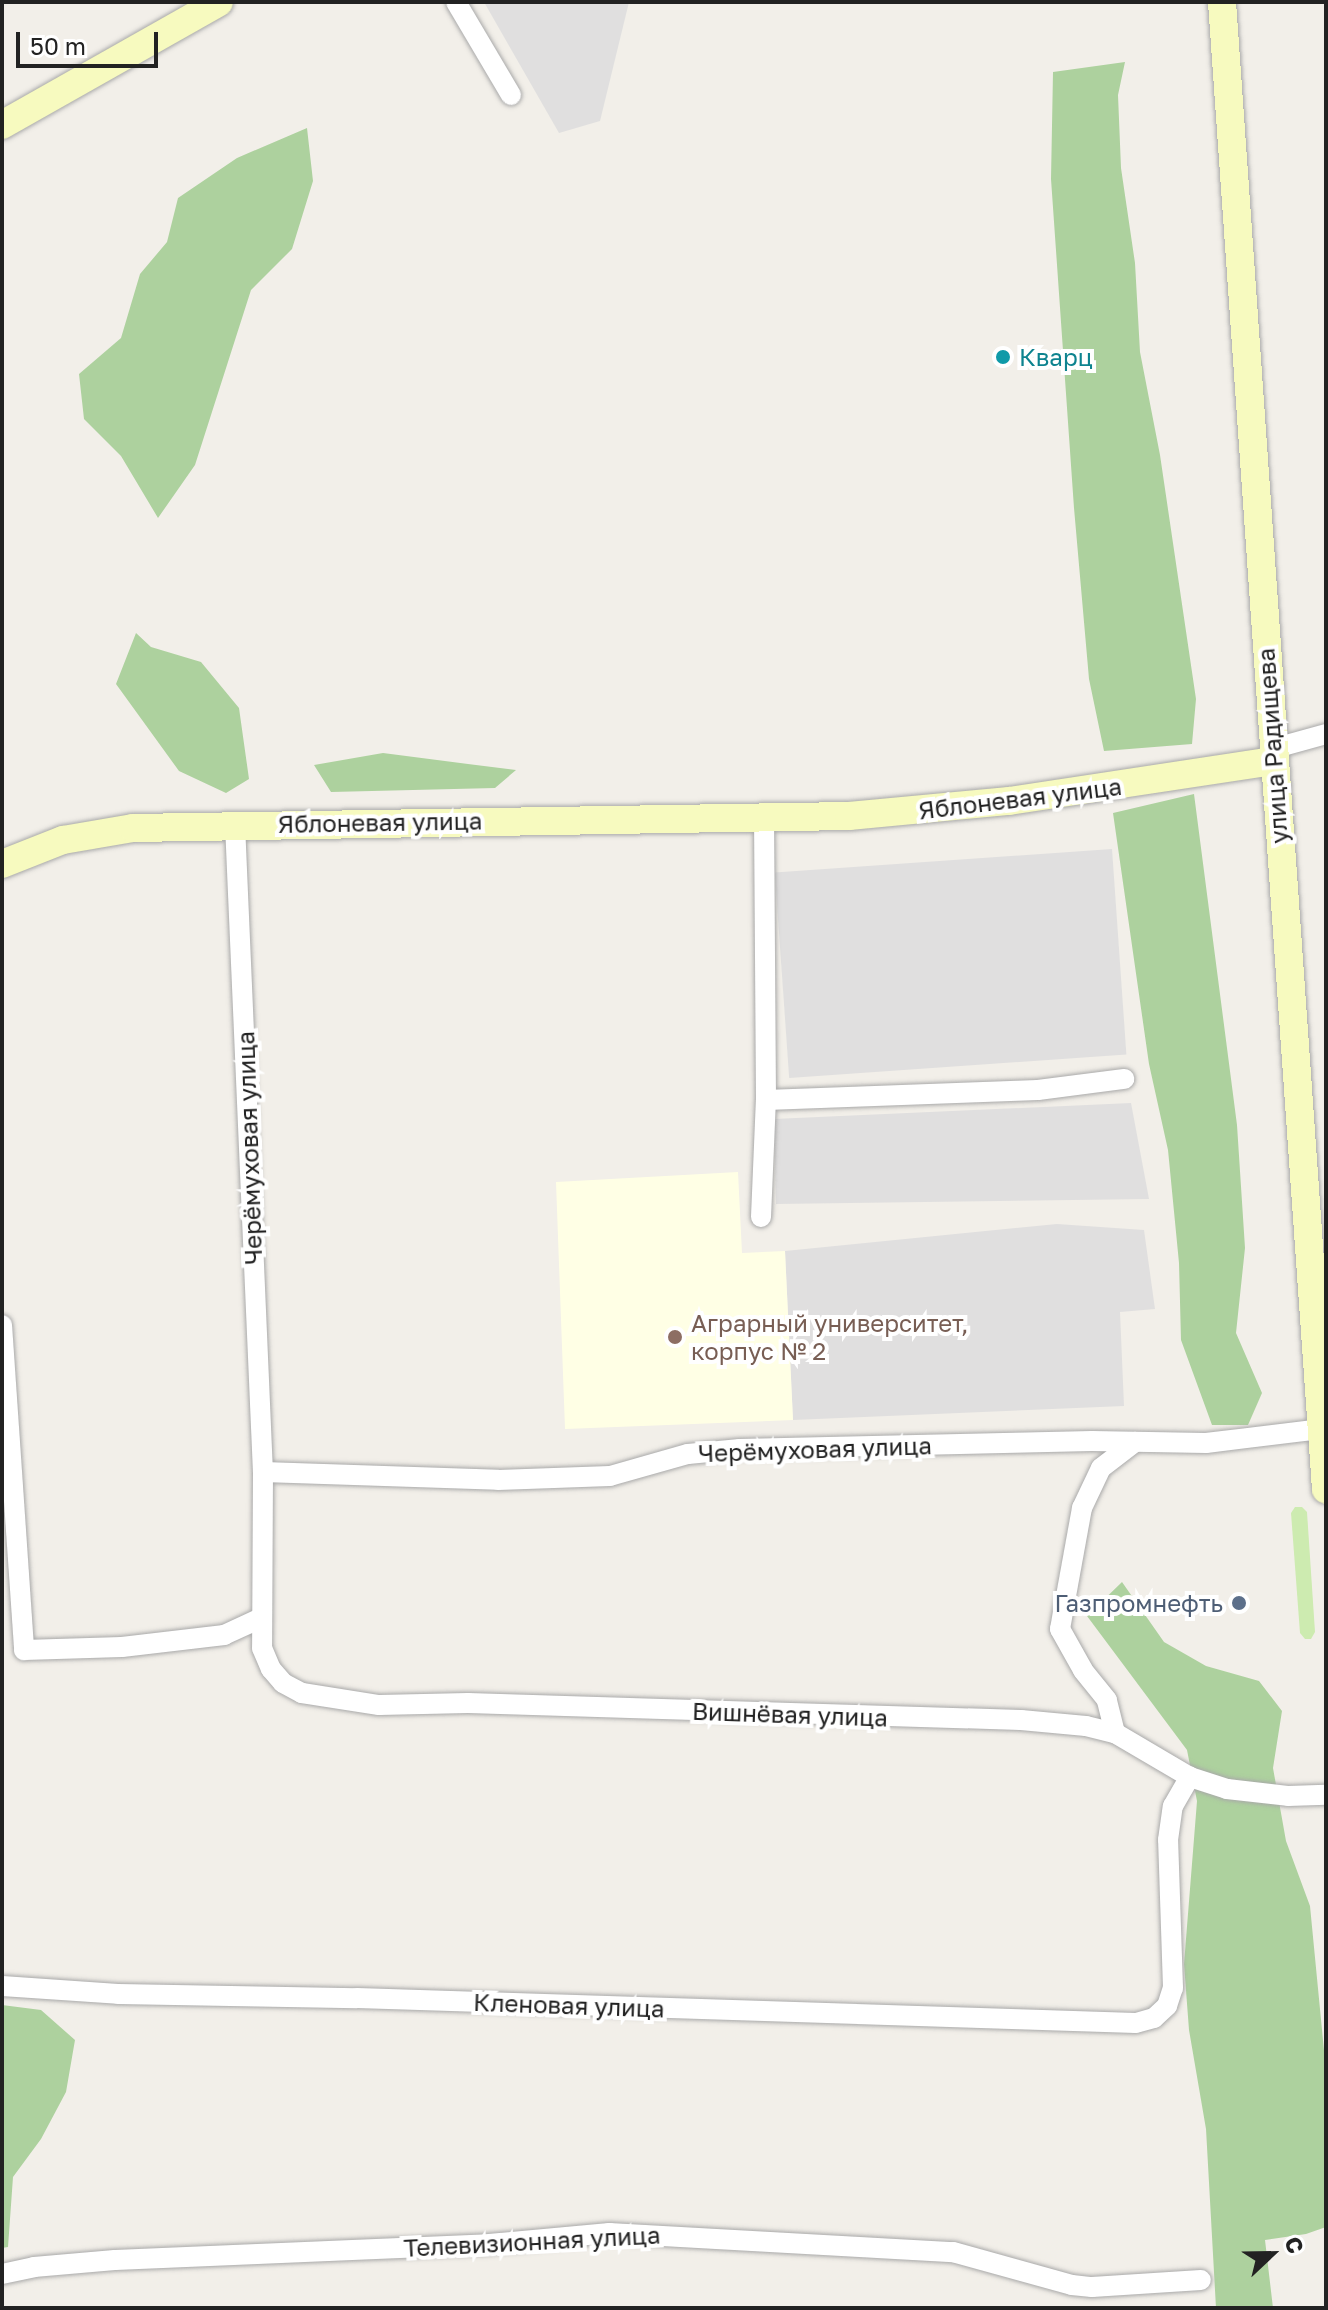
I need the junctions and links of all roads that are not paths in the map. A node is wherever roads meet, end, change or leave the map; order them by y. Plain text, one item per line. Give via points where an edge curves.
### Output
1 (456, 2) edge
2 (1222, 2) edge
3 (215, 3) edge
4 (511, 95) dead end
5 (2, 125) edge
6 (1326, 734) edge
7 (1273, 755) junction
8 (764, 817) junction
9 (235, 824) junction
10 (2, 864) edge
11 (1124, 1079) dead end
12 (766, 1100) junction
13 (761, 1217) dead end
14 (2, 1325) edge
15 (1322, 1429) junction
16 (1135, 1442) junction
17 (263, 1472) junction
18 (1326, 1489) edge
19 (261, 1618) junction
20 (262, 1648) joint
21 (1115, 1733) junction
22 (1190, 1777) junction
23 (1326, 1795) edge
24 (2, 1986) edge
25 (2, 2274) edge
26 (1201, 2280) dead end

1 - 4 street
2 - 7 street, улица Радищева
3 - 5 street
6 - 7 street
7 - 8 street, Яблоневая улица via 928,811
7 - 15 street, улица Радищева
8 - 9 street, Яблоневая улица
8 - 12 street
9 - 10 street, Яблоневая улица via 99,832
9 - 17 street, Черёмуховая улица
11 - 12 street via 1038,1090
12 - 13 street
14 - 19 street via 24,1650 122,1647 224,1635
15 - 16 street, Черёмуховая улица via 1206,1443
15 - 18 street, улица Радищева
16 - 17 street, Черёмуховая улица via 740,1449 688,1454 610,1476 484,1479
16 - 21 street via 1101,1468 1082,1508 1060,1629 1107,1700
17 - 19 street, Черёмуховая улица
19 - 20 street, Черёмуховая улица
20 - 21 street, Вишнёвая улица via 283,1683 302,1693 379,1705 468,1703 1021,1720
21 - 22 street, Вишнёвая улица
22 - 23 street, Вишнёвая улица via 1242,1791
22 - 24 street, Кленовая улица via 1173,1806 1168,1840 1173,1988 1167,2006 1154,2018 1136,2023 118,1994
25 - 26 street, Телевизионная улица via 115,2260 622,2233 953,2252 1072,2285

